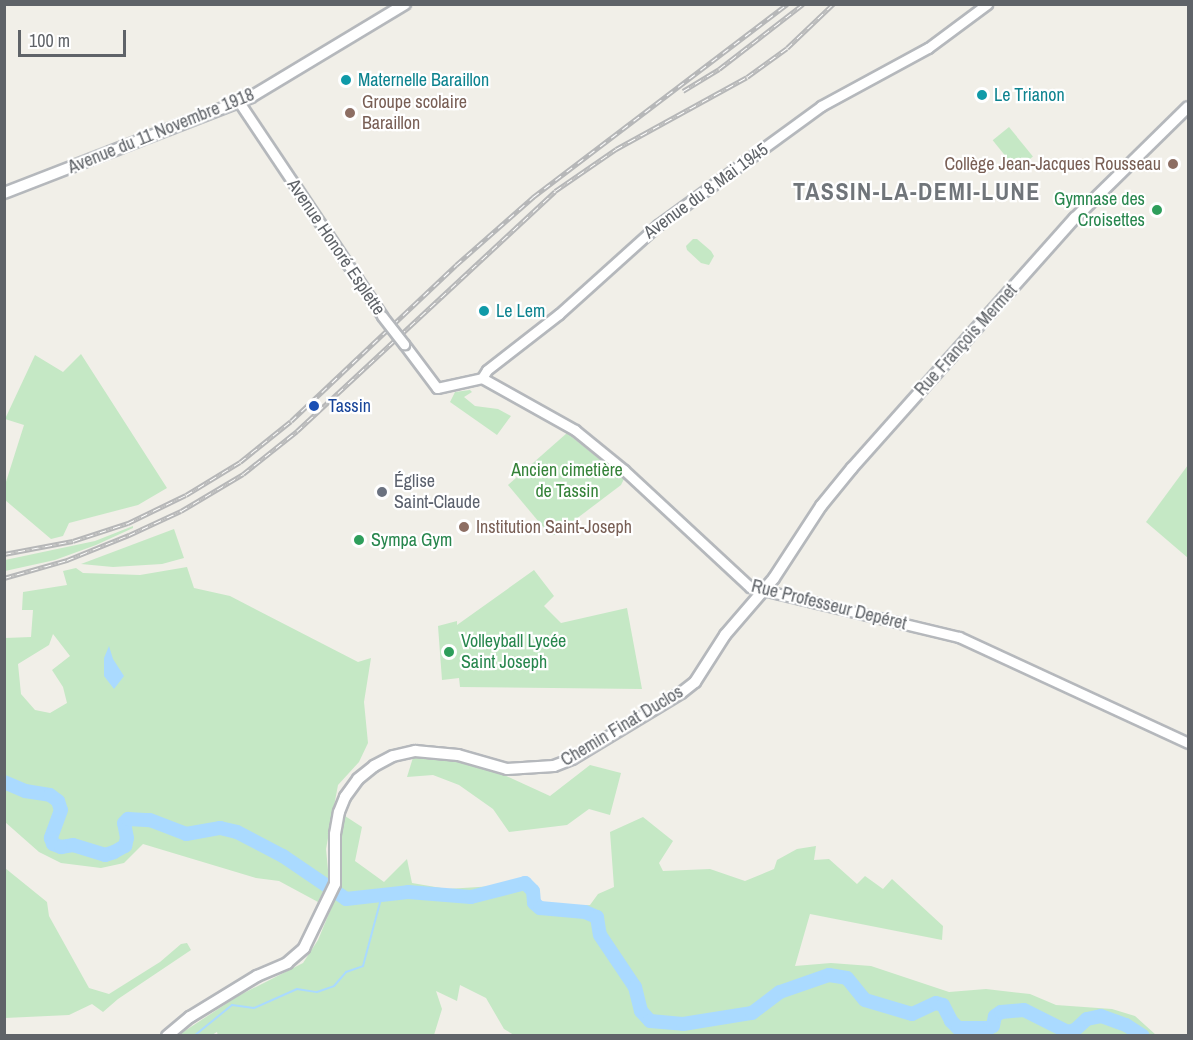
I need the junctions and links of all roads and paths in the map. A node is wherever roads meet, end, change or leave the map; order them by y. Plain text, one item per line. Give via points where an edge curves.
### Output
1 (405, 4) edge
2 (987, 4) edge
3 (239, 102) junction
4 (1188, 106) edge
5 (4, 193) edge
6 (482, 378) junction
7 (762, 590) junction
8 (1188, 743) edge
9 (167, 1035) edge

1 - 3 main road, Avenue du 11 Novembre 1918
2 - 6 street, Avenue du 8 Mai 1945 via 928,48 821,106 658,225
3 - 5 main road, Avenue du 11 Novembre 1918
3 - 6 street, Avenue Honoré Esplette, bridge via 382,316 436,388
4 - 7 main road, Rue François Mermet via 1075,218 852,468
6 - 7 street, Rue Professeur Depéret via 575,430 624,470 744,584
7 - 8 street, Rue Professeur Depéret via 973,642
7 - 9 main road, Chemin Finat Duclos via 725,635 695,682 572,759 554,766 507,769 458,755 415,751 374,766 358,779 339,812 335,884 304,948 297,956 257,976

